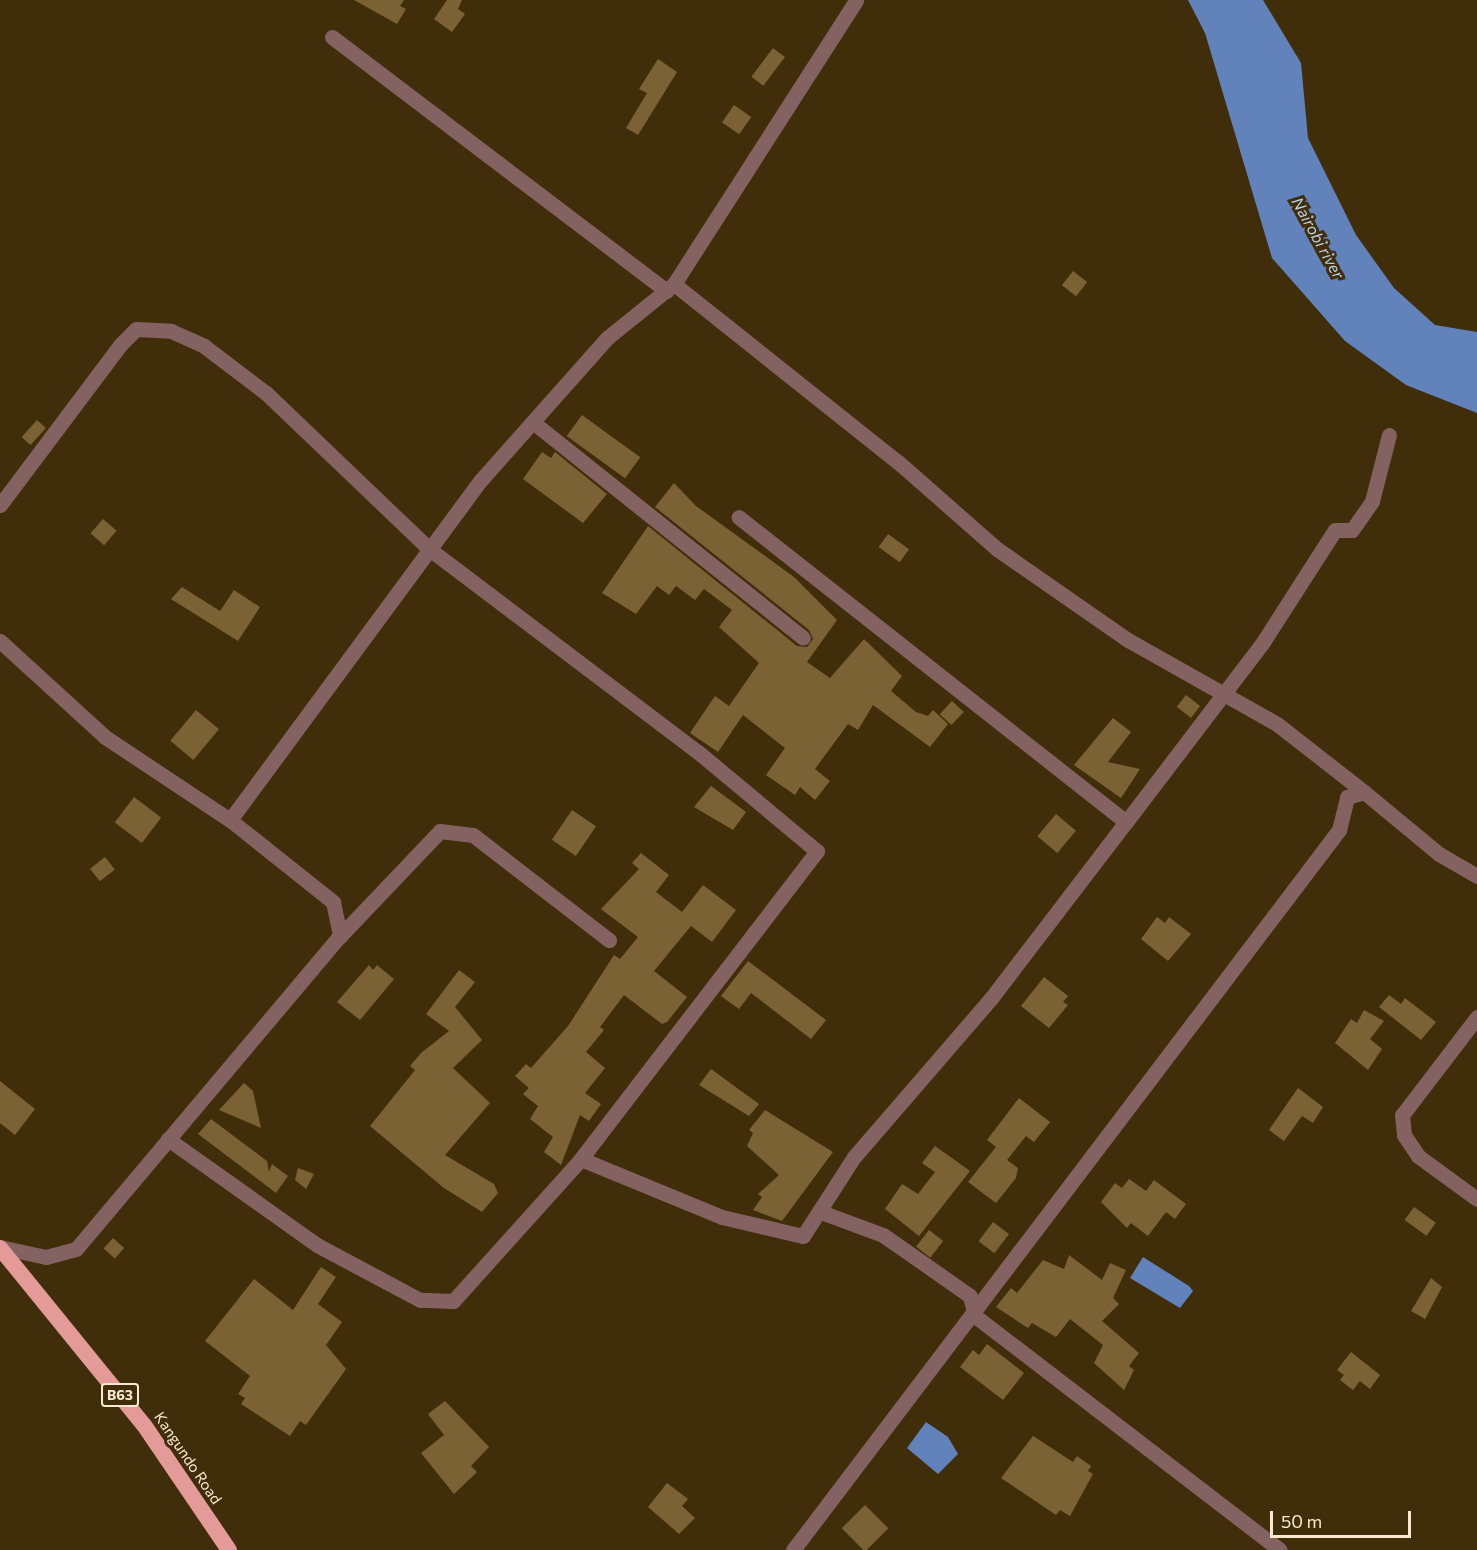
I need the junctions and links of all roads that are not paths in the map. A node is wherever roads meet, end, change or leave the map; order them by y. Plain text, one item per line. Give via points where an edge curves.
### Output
1 (856, 0) edge
2 (332, 37) dead end
3 (670, 288) junction
4 (534, 423) junction
5 (1389, 435) dead end
6 (0, 505) edge
7 (739, 517) dead end
8 (428, 548) junction
9 (803, 638) dead end
10 (0, 641) edge
11 (1222, 694) junction
12 (1364, 792) junction
13 (230, 820) junction
14 (1126, 822) junction
15 (1477, 876) edge
16 (340, 936) junction
17 (609, 940) dead end
18 (1477, 1017) edge
19 (168, 1138) junction
20 (581, 1159) junction
21 (1477, 1199) edge
22 (820, 1212) junction
23 (0, 1248) edge
24 (975, 1316) junction
25 (229, 1550) edge
26 (793, 1550) edge
27 (1280, 1550) edge

1 - 3 street
2 - 3 street
3 - 4 street via 607,338
3 - 11 street via 898,462 997,549 1128,640
4 - 8 street
4 - 9 street
5 - 11 street via 1372,501 1352,530 1335,531
6 - 8 street via 121,344 136,329 153,326 204,346 266,393
7 - 14 street
8 - 13 street
8 - 20 street via 698,752 817,851
10 - 13 street via 105,737
11 - 12 street via 1325,757
11 - 14 street
12 - 15 street via 1439,854
12 - 24 street via 1347,797 1339,831
13 - 16 street via 333,902
14 - 22 street via 992,997 854,1157
16 - 17 street via 420,849 448,829 473,835
16 - 19 street
18 - 21 street via 1402,1116 1404,1135 1418,1156
19 - 20 street via 317,1245 393,1288 438,1303 453,1301 466,1290
19 - 23 street via 76,1249 46,1257
20 - 22 street via 722,1217 764,1229 803,1236
22 - 24 street via 883,1235 970,1296
23 - 25 highway, Kangundo Road / B63 via 144,1425
24 - 26 street
24 - 27 street

